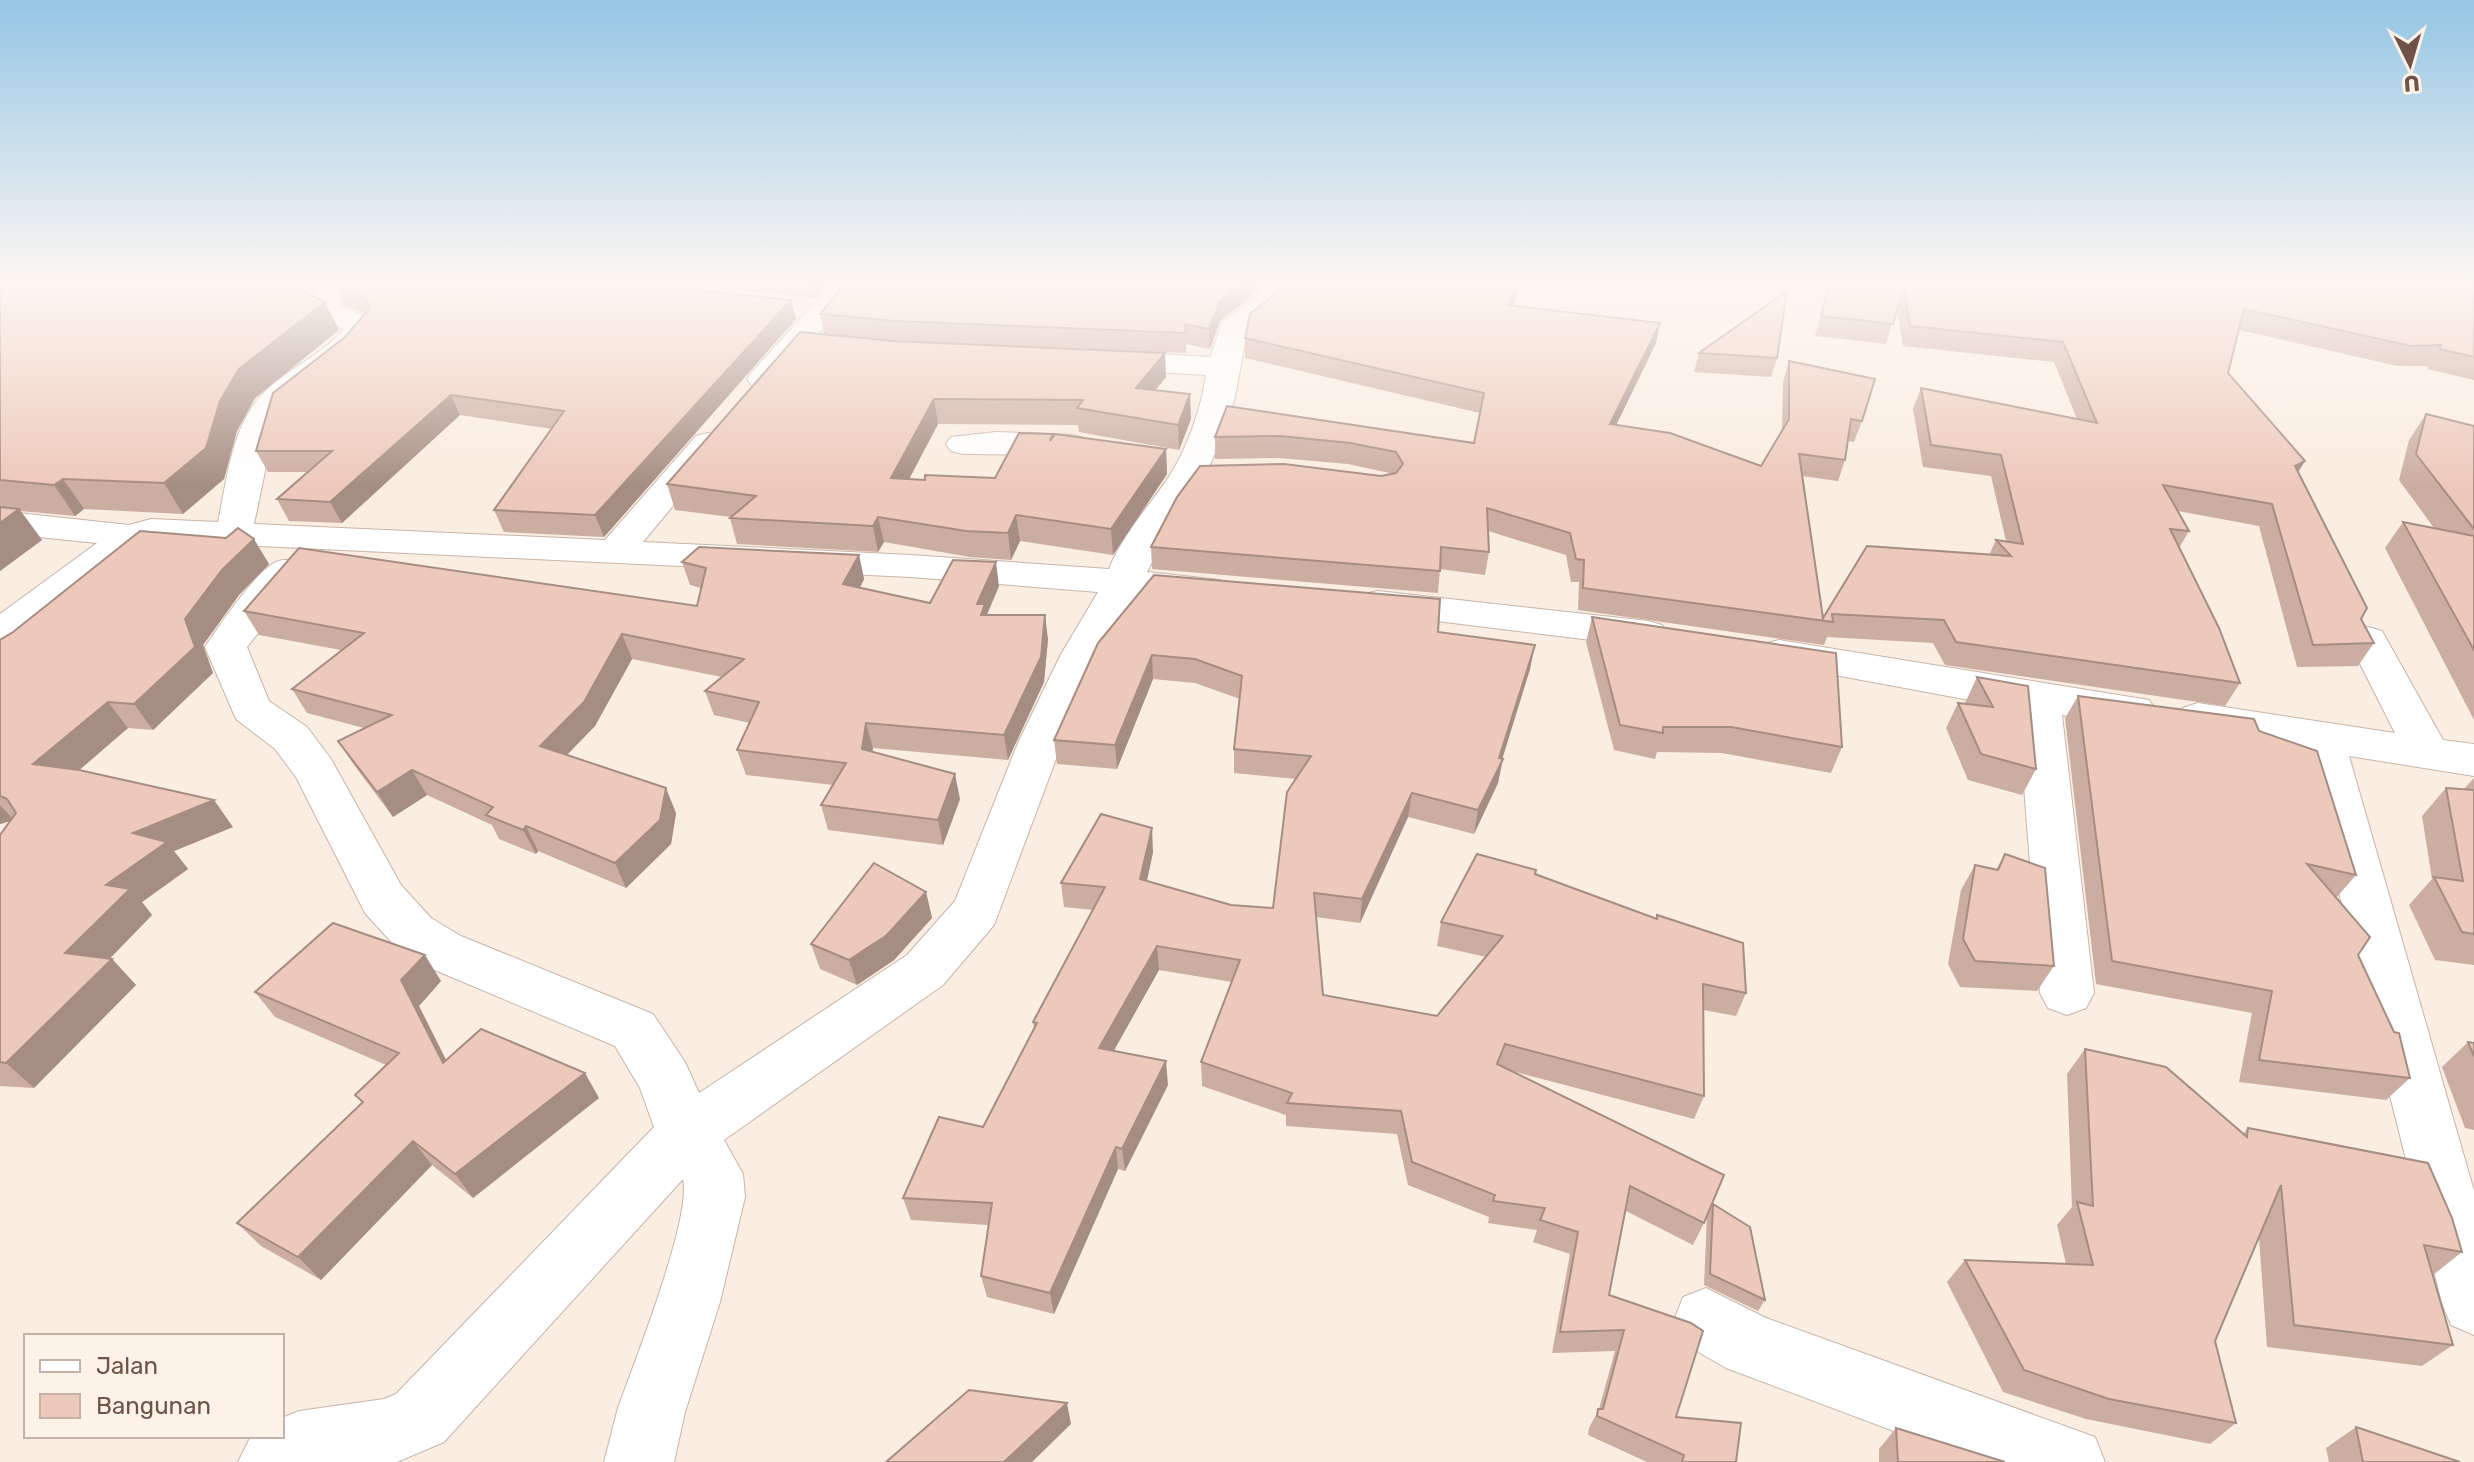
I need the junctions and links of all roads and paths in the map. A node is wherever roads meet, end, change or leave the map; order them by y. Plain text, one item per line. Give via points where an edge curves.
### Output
1 (338, 350) edge
2 (802, 350) edge
3 (1227, 350) edge
4 (1072, 359) edge
5 (1223, 367) junction
6 (963, 444) dead end
7 (1103, 449) edge
8 (0, 522) edge
9 (245, 533) junction
10 (131, 536) junction
11 (614, 553) junction
12 (1124, 581) junction
13 (1248, 592) edge
14 (1340, 600) edge
15 (0, 634) edge
16 (1685, 639) edge
17 (2368, 640) edge
18 (1747, 648) edge
19 (2039, 698) junction
20 (2321, 734) junction
21 (2428, 753) junction
22 (2474, 760) edge
23 (2067, 993) dead end
24 (686, 1134) junction
25 (2474, 1303) edge
26 (1706, 1320) dead end
27 (273, 1462) edge
28 (639, 1462) edge
29 (2070, 1462) edge

1 - 9 street via 266,409 254,437
2 - 11 street via 734,413
3 - 5 street
4 - 5 street
5 - 12 street via 1219,397 1191,468 1158,515
6 - 7 street
8 - 10 street
9 - 10 street via 151,530
9 - 11 street
9 - 24 street via 297,563 255,606 226,647 251,709 291,738 315,770 383,899 413,932 443,951 634,1030 665,1079
10 - 15 street
11 - 12 street
12 - 13 street
12 - 24 street via 1040,743 976,911 925,970
14 - 16 street
17 - 21 street
18 - 19 street
19 - 20 street
19 - 23 street
20 - 21 street
20 - 25 street
21 - 22 street
24 - 27 street via 420,1418 385,1433 299,1445
24 - 28 street via 713,1174 715,1197
26 - 29 street via 1749,1345

